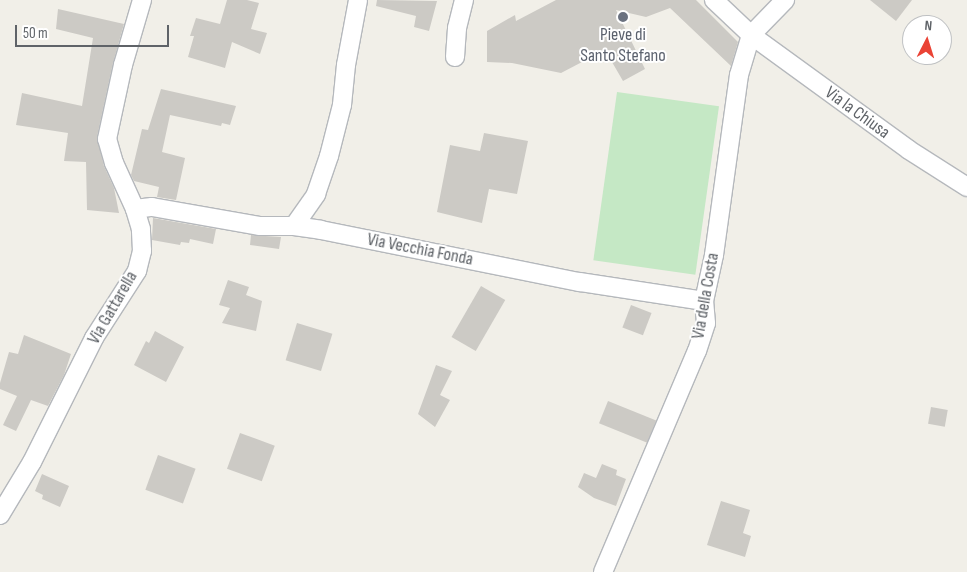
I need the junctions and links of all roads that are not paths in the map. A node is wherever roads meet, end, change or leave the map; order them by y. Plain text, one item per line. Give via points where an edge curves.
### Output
1 (142, 0) edge
2 (358, 0) edge
3 (464, 0) edge
4 (714, 0) edge
5 (785, 0) edge
6 (751, 35) junction
7 (455, 57) dead end
8 (967, 187) edge
9 (135, 209) junction
10 (294, 226) junction
11 (704, 301) junction
12 (0, 515) edge
13 (604, 572) edge

1 - 9 street, Via Gattarella via 123,65 107,139
2 - 10 street via 342,105 329,156 316,194
3 - 7 street via 457,28
4 - 6 street, Via la Chiusa
5 - 6 street
6 - 8 street, Via la Chiusa via 909,150
6 - 11 street, Via della Costa via 739,75 714,255
9 - 10 street, Via Vecchia Fonda via 152,208 260,226
9 - 12 street, Via Gattarella via 141,229 142,251 136,271 94,338 32,462
10 - 11 street, Via Vecchia Fonda via 571,280
11 - 13 street, Via della Costa via 706,323 697,351

